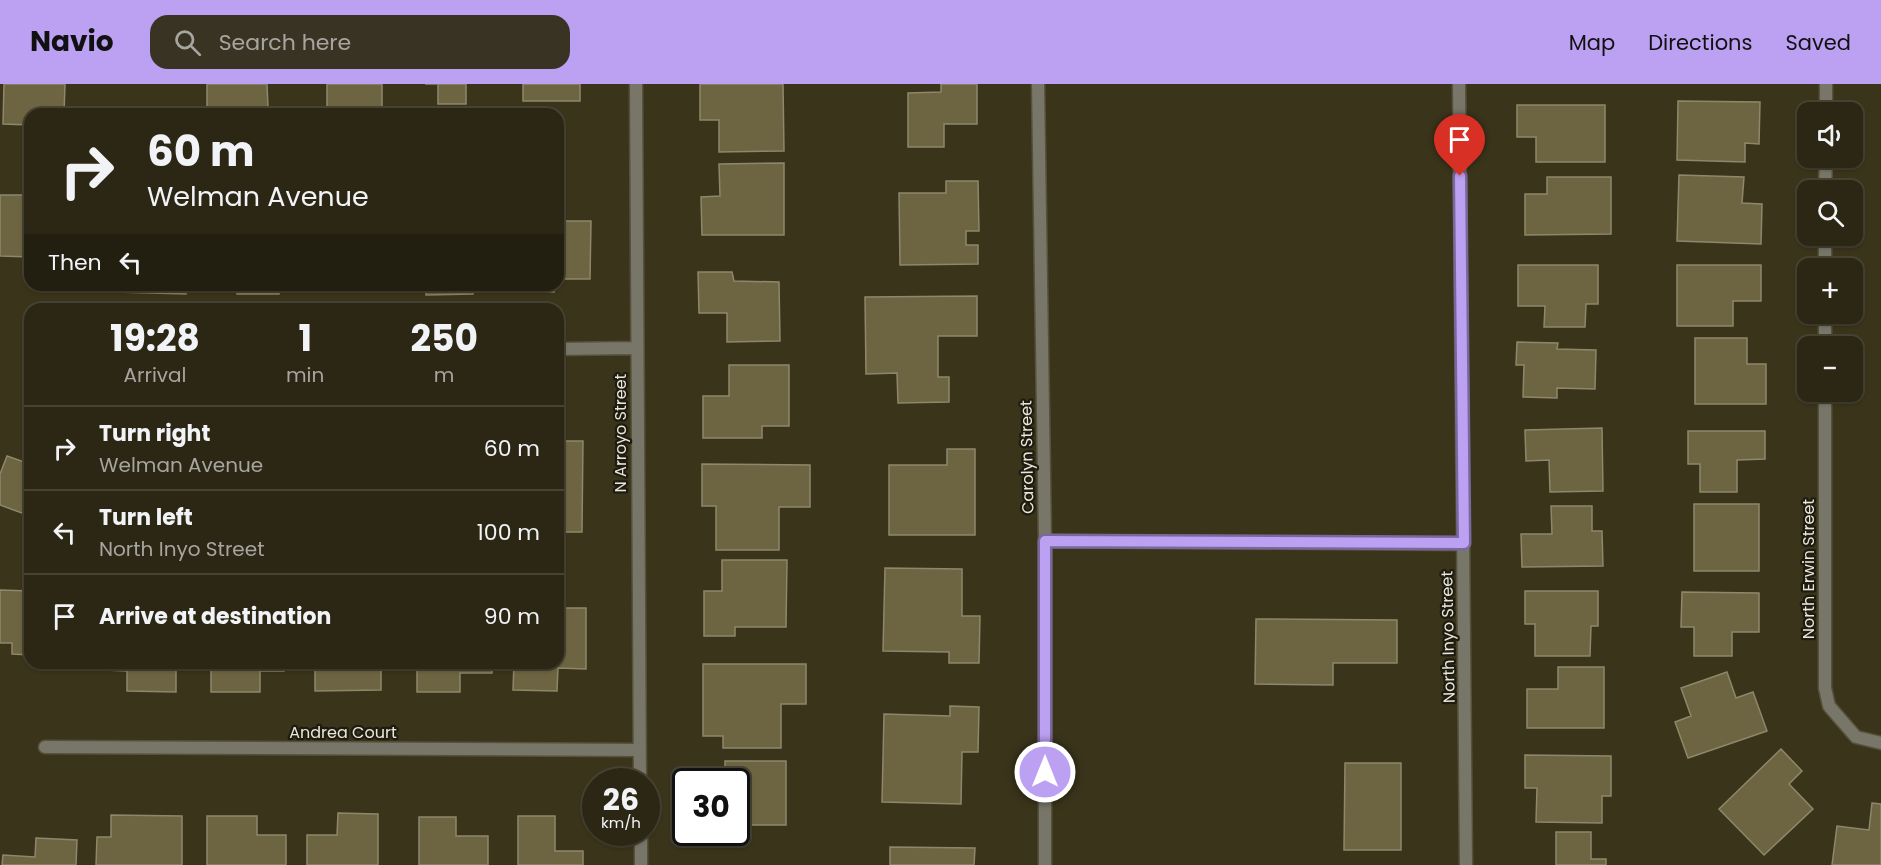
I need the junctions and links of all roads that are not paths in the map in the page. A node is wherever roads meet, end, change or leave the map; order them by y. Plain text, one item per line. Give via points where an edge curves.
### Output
1 (636, 84) edge
2 (1038, 84) edge
3 (1459, 84) edge
4 (1826, 84) edge
5 (1826, 102) edge
6 (636, 348) junction
7 (564, 349) edge
8 (1825, 402) edge
9 (1045, 541) junction
10 (1464, 543) junction
11 (1881, 743) edge
12 (45, 747) dead end
13 (639, 750) junction
14 (640, 768) edge
15 (641, 846) edge
16 (641, 865) edge
17 (1045, 865) edge
18 (1466, 865) edge

1 - 6 street, N Arroyo Street
2 - 9 street, Carolyn Street
3 - 10 street, North Inyo Street
4 - 5 street
6 - 7 street
6 - 13 street, N Arroyo Street
8 - 11 street, North Erwin Street via 1825,688 1829,706 1856,737
9 - 10 street
9 - 17 street, Carolyn Street
10 - 18 street, North Inyo Street
12 - 13 street, Andrea Court
13 - 14 street, N Arroyo Street
15 - 16 street

